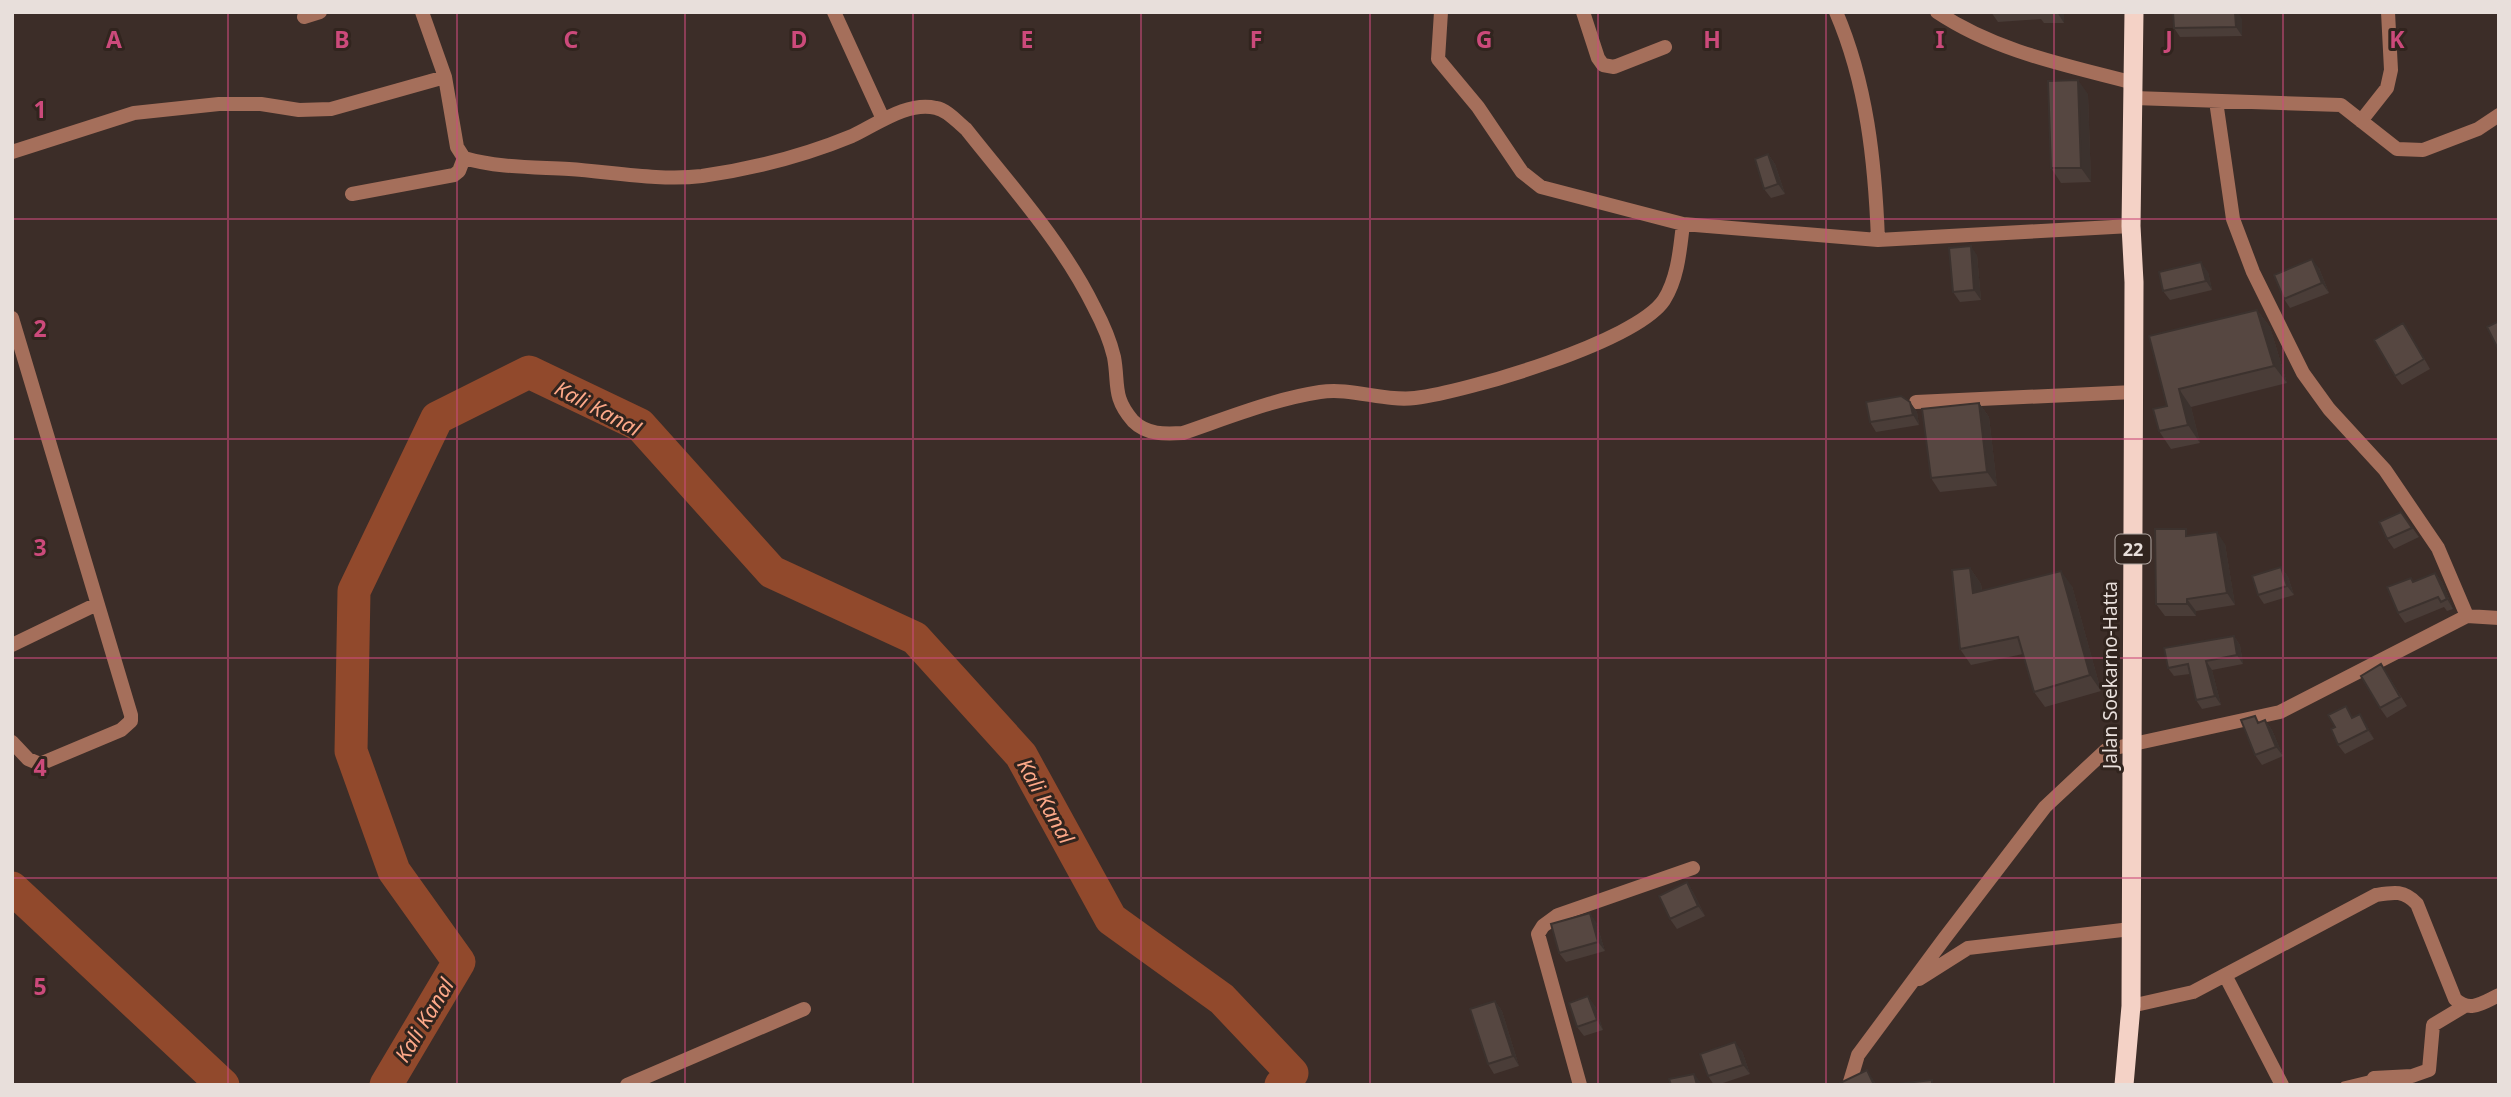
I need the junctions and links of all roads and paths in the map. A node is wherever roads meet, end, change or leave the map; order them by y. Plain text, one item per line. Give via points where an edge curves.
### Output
1 (320, 12) edge
2 (422, 12) edge
3 (834, 12) edge
4 (1441, 12) edge
5 (1583, 12) edge
6 (1836, 12) edge
7 (1937, 12) edge
8 (2134, 12) edge
9 (2388, 12) edge
10 (304, 17) dead end
11 (1665, 47) dead end
12 (445, 76) junction
13 (2134, 91) junction
14 (2216, 101) junction
15 (2499, 115) edge
16 (883, 119) junction
17 (2361, 121) junction
18 (12, 152) edge
19 (464, 158) junction
20 (352, 194) dead end
21 (1683, 224) junction
22 (2131, 226) junction
23 (1878, 240) junction
24 (12, 318) edge
25 (2134, 392) junction
26 (1916, 402) dead end
27 (97, 604) junction
28 (2467, 616) junction
29 (2499, 618) edge
30 (12, 645) edge
31 (12, 742) edge
32 (2132, 744) junction
33 (1693, 869) dead end
34 (2132, 929) junction
35 (2225, 975) junction
36 (1909, 986) junction
37 (2499, 995) edge
38 (2131, 1006) junction
39 (2463, 1007) junction
40 (804, 1009) dead end
41 (2375, 1081) edge
42 (627, 1085) edge
43 (1580, 1085) edge
44 (1849, 1085) edge
45 (2124, 1085) edge
46 (2282, 1085) edge
47 (2344, 1085) edge

1 - 10 street
2 - 12 street
3 - 16 street
4 - 21 street via 1438,59 1522,172 1554,193
5 - 11 street via 1603,65 1615,67
6 - 23 street via 1863,96 1876,181
7 - 13 street via 2004,47
8 - 13 highway, Jalan Soekarno-Hatta / 22
9 - 17 street via 2391,70 2387,88
12 - 18 street via 331,109 219,104 134,113
12 - 19 street via 457,147
13 - 14 street
13 - 22 highway, Jalan Soekarno-Hatta / 22
14 - 17 street via 2340,105
14 - 28 street via 2233,219 2259,283 2303,373 2385,470 2438,548
15 - 17 street via 2478,129 2423,150 2397,149
16 - 19 street via 852,136 793,155 701,176 646,176
16 - 21 street via 924,107 937,108 966,129 1066,256 1105,332 1114,357 1116,393 1136,424 1151,432 1183,433 1322,391 1413,399 1506,377 1648,317 1664,300 1679,261
19 - 20 street via 454,174
21 - 23 street
22 - 23 street
22 - 25 highway, Jalan Soekarno-Hatta / 22
24 - 27 street
25 - 26 street
25 - 32 highway, Jalan Soekarno-Hatta / 22
27 - 30 street
27 - 31 street via 131,721 121,730 40,764
28 - 29 street
28 - 32 street via 2280,712
32 - 34 highway, Jalan Soekarno-Hatta / 22
32 - 36 street via 2106,750 2045,807
33 - 43 street via 1558,915 1538,934
34 - 36 street via 1968,948
34 - 38 highway, Jalan Soekarno-Hatta / 22
35 - 38 street via 2193,992
35 - 39 street via 2376,895 2398,891 2417,904 2449,988
35 - 46 street
36 - 44 street via 1858,1055
37 - 39 street
38 - 45 highway, Jalan Soekarno-Hatta / 22
39 - 41 street via 2433,1025 2429,1070
40 - 42 street
41 - 47 lane

